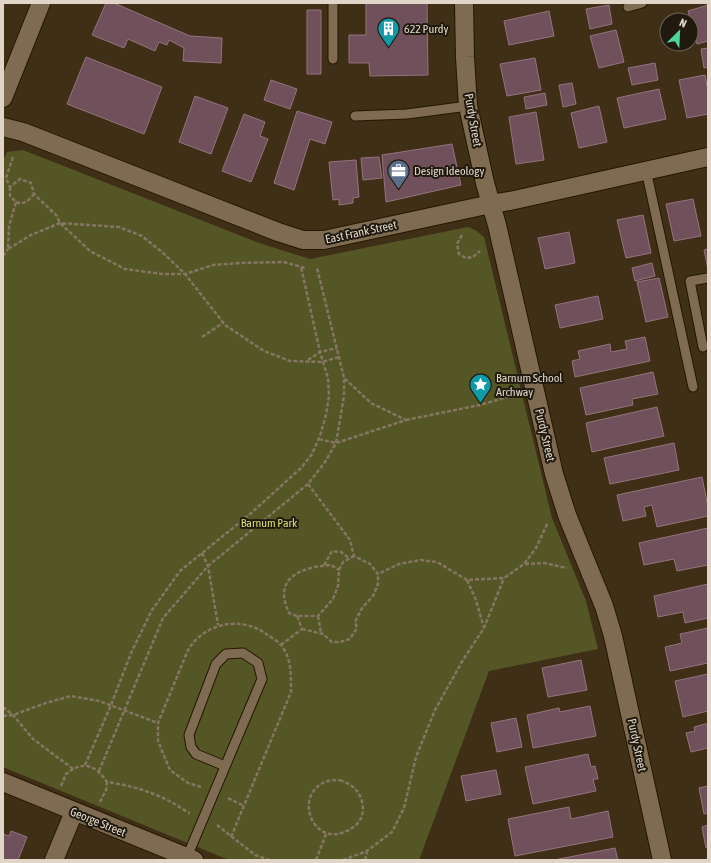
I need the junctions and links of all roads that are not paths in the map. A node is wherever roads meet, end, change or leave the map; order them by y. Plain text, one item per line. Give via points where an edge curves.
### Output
1 (41, 3) edge
2 (333, 3) edge
3 (464, 3) edge
4 (642, 3) edge
5 (628, 7) dead end
6 (333, 59) dead end
7 (3, 98) edge
8 (468, 106) junction
9 (355, 116) dead end
10 (3, 127) edge
11 (708, 157) edge
12 (646, 170) junction
13 (491, 204) junction
14 (708, 278) edge
15 (703, 347) dead end
16 (693, 387) dead end
17 (225, 766) junction
18 (3, 782) edge
19 (74, 812) junction
20 (190, 859) edge
21 (54, 860) edge
22 (662, 860) edge

1 - 7 street
2 - 6 lane
3 - 8 street, Purdy Street
4 - 5 lane
8 - 9 lane via 407,114
8 - 13 street, Purdy Street
10 - 13 street, East Frank Street via 23,132 303,240 324,240
11 - 12 street, East Frank Street
12 - 13 street, East Frank Street
12 - 16 lane
13 - 22 street, Purdy Street via 554,474 567,515 604,606 612,636
14 - 15 lane via 690,281
17 - 17 lane via 262,678 258,663 243,653 226,654 216,664 189,735 191,747 196,754
17 - 20 lane
18 - 19 street, George Street
19 - 20 street, George Street
19 - 21 street

